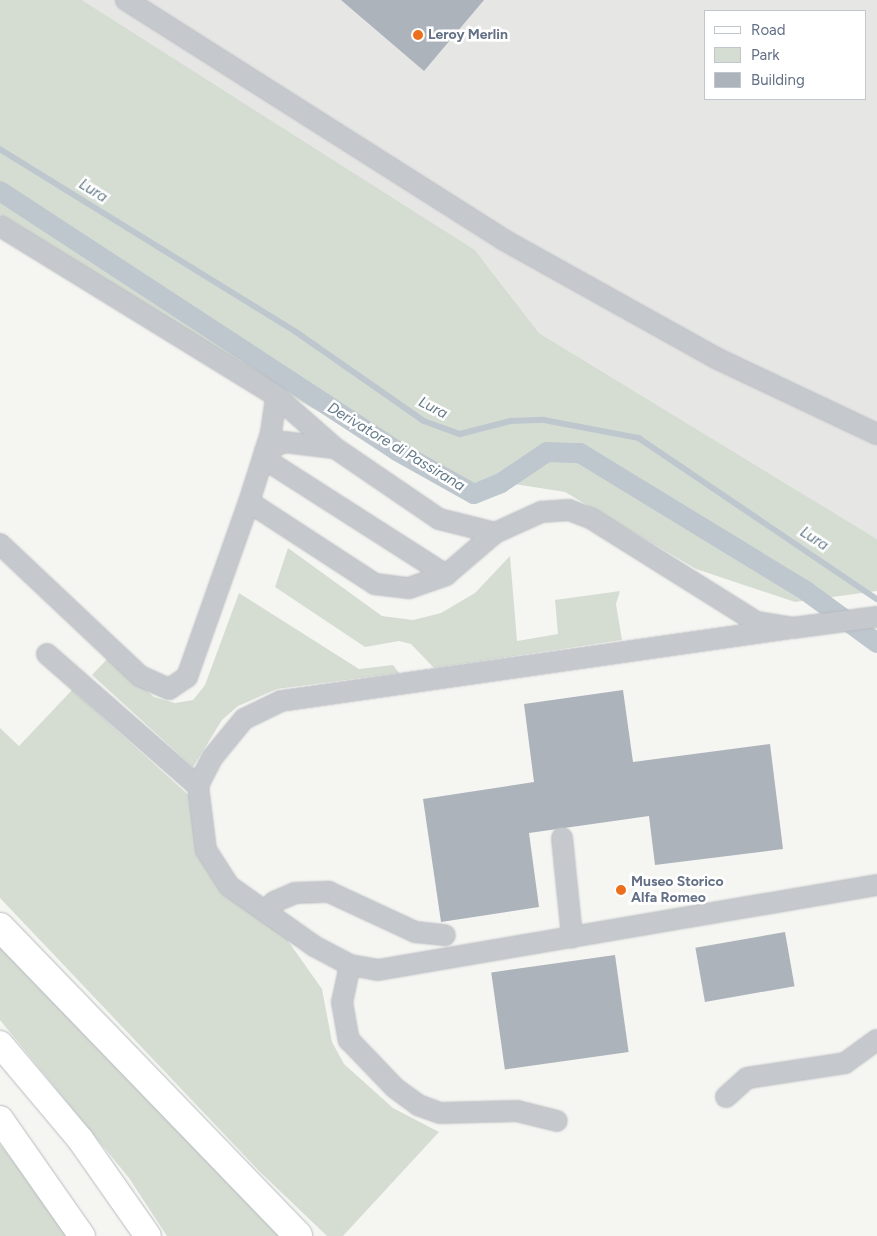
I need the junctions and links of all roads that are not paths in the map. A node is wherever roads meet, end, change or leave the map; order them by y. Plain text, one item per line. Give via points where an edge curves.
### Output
1 (126, 0) edge
2 (0, 226) edge
3 (276, 396) junction
4 (877, 434) edge
5 (334, 448) junction
6 (264, 454) junction
7 (249, 502) junction
8 (495, 533) junction
9 (0, 544) edge
10 (446, 575) junction
11 (877, 617) edge
12 (792, 628) junction
13 (47, 654) dead end
14 (198, 786) junction
15 (562, 838) dead end
16 (877, 885) edge
17 (266, 911) junction
18 (0, 927) edge
19 (445, 935) dead end
20 (572, 937) junction
21 (350, 965) junction
22 (877, 1040) edge
23 (0, 1044) edge
24 (726, 1097) dead end
25 (0, 1119) edge
26 (557, 1122) dead end
27 (82, 1236) edge
28 (148, 1236) edge
29 (298, 1236) edge

1 - 4 street via 504,240 718,359
2 - 3 street
3 - 5 street
3 - 6 street
5 - 6 street via 284,442
5 - 8 street via 439,519
6 - 7 street
6 - 10 street
7 - 9 street via 187,677 169,689 140,676
7 - 10 street via 375,584 409,588
8 - 10 street
8 - 12 street via 541,512 569,510 592,519 737,614 756,622
11 - 12 street
12 - 14 street via 281,701 244,719 212,758
13 - 14 street
14 - 17 street via 206,850 229,886
15 - 20 street
16 - 20 street
17 - 19 street via 294,893 329,892 415,932
17 - 21 street via 314,946
18 - 29 highway
20 - 21 street via 378,970
21 - 26 street via 342,1002 349,1040 395,1088 418,1105 440,1113 517,1111
22 - 24 street via 845,1063 747,1078
23 - 28 main road via 80,1139
25 - 27 main road

